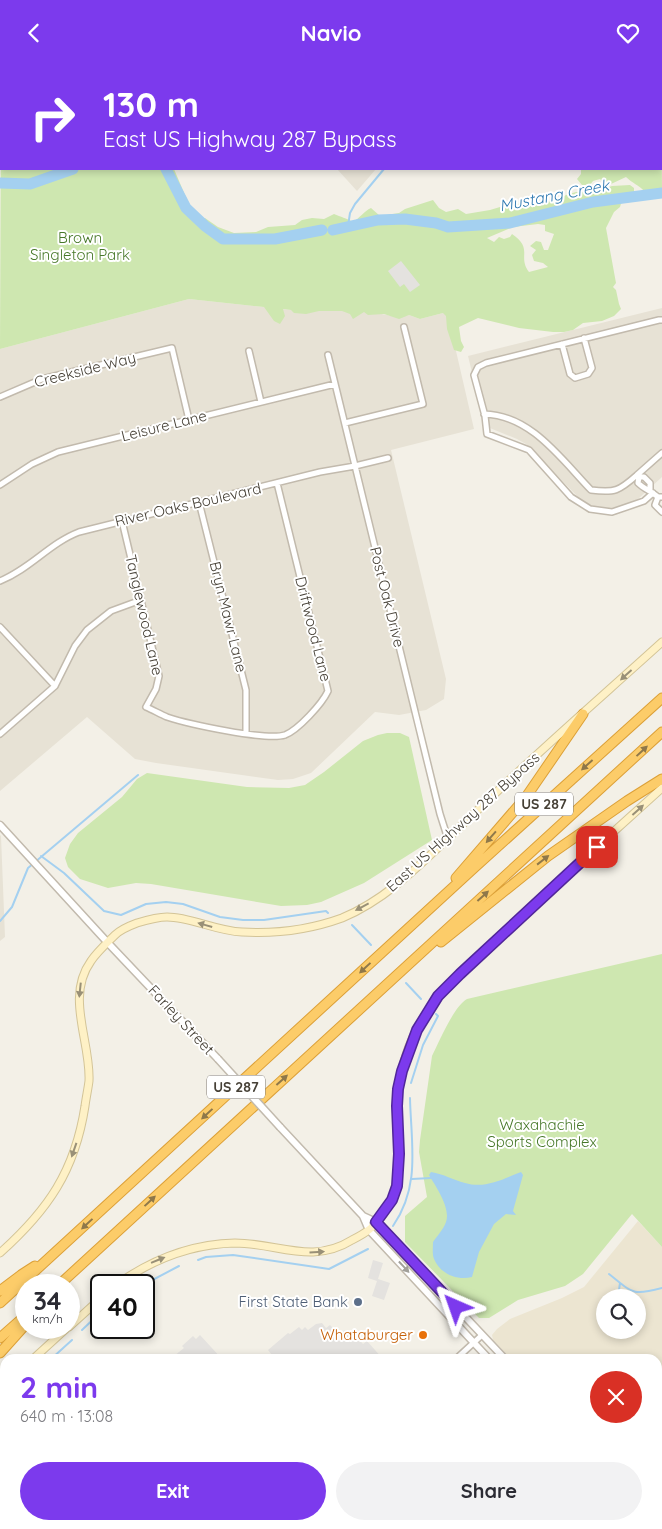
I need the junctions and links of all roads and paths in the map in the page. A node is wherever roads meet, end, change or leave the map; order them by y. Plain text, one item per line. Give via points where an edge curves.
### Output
1 (662, 320) edge
2 (404, 327) dead end
3 (584, 338) junction
4 (562, 344) junction
5 (249, 351) dead end
6 (328, 355) dead end
7 (335, 384) junction
8 (0, 397) edge
9 (261, 402) junction
10 (484, 414) junction
11 (189, 420) junction
12 (345, 423) junction
13 (662, 453) edge
14 (388, 458) dead end
15 (355, 466) junction
16 (638, 476) junction
17 (277, 483) junction
18 (0, 485) edge
19 (656, 494) edge
20 (199, 502) junction
21 (662, 512) edge
22 (122, 521) junction
23 (0, 581) edge
24 (141, 600) junction
25 (0, 627) edge
26 (662, 642) edge
27 (55, 686) junction
28 (662, 697) edge
29 (146, 707) joint
30 (582, 714) junction
31 (662, 732) edge
32 (246, 733) junction
33 (0, 734) edge
34 (662, 779) edge
35 (662, 787) edge
36 (0, 825) edge
37 (448, 839) junction
38 (427, 911) junction
39 (108, 943) junction
40 (421, 952) junction
41 (363, 1216) junction
42 (376, 1222) junction
43 (369, 1230) junction
44 (114, 1235) junction
45 (0, 1253) edge
46 (45, 1262) junction
47 (71, 1274) edge
48 (78, 1274) edge
49 (132, 1274) edge
50 (0, 1291) edge
51 (0, 1303) edge
52 (90, 1308) edge
53 (80, 1316) edge
54 (15, 1325) edge
55 (482, 1335) junction
56 (15, 1336) edge
57 (0, 1339) edge
58 (55, 1339) edge
59 (474, 1342) junction
60 (0, 1353) edge
61 (38, 1354) edge
62 (461, 1354) edge
63 (485, 1354) edge
64 (500, 1354) edge

1 - 3 street
2 - 12 street via 423,404
3 - 4 street
3 - 4 street via 592,368 588,375 576,378 570,374
4 - 10 street via 478,367 474,375
5 - 9 street
6 - 7 street, Post Oak Drive
7 - 9 street, Leisure Lane
7 - 12 street, Post Oak Drive
8 - 11 street, Creekside Way via 42,379 172,348
9 - 11 street, Leisure Lane
10 - 16 street via 497,414 517,421 537,433 591,490 608,492 622,489
10 - 19 street via 487,434 529,450 572,497 590,509 612,512
11 - 18 street, Leisure Lane via 58,452
12 - 15 street, Post Oak Drive
13 - 16 street
14 - 15 street, River Oaks Boulevard
15 - 17 street, River Oaks Boulevard
15 - 37 street, Post Oak Drive
16 - 19 street via 638,483
17 - 20 street, River Oaks Boulevard
17 - 32 street, Driftwood Lane via 328,691 318,707 289,733 270,736
19 - 21 street via 655,505
20 - 22 street, River Oaks Boulevard
20 - 32 street, Bryn Mawr Lane via 246,691
22 - 23 street, River Oaks Boulevard via 67,537 33,563
22 - 24 street, Tanglewood Lane
24 - 27 street via 111,611 87,630
24 - 29 street, Tanglewood Lane via 159,676
25 - 27 street
26 -> 30 main road, East US Highway 287 Bypass
27 - 33 street
28 -> 38 highway, US 287
29 - 32 street, Driftwood Lane via 166,717
30 - 37 main road, East US Highway 287 Bypass
30 -> 38 highway via 526,797
40 -> 31 highway, US 287
40 -> 34 highway via 436,945 548,856
42 -> 35 main road via 392,1200 397,1186 397,1106 402,1071 417,1030 434,1002 511,925
36 - 39 street, Farley Street
37 -> 39 main road, East US Highway 287 Bypass via 388,891 332,921 292,931 239,932 165,916 129,926
38 -> 46 highway, US 287
39 - 41 street, Farley Street, bridge
39 -> 45 main road, East US Highway 287 Bypass via 91,961 80,986 88,1081 82,1126 74,1151 54,1193 36,1217
44 -> 40 highway, US 287
41 - 42 street
41 - 43 street
42 - 43 main road
42 - 55 street
49 -> 43 main road via 152,1262 200,1247 235,1243 298,1252 326,1252
43 -> 59 street
44 - 47 highway, US 287
44 - 48 highway via 108,1246
46 - 50 highway via 31,1267
46 - 51 highway, US 287
52 - 53 main road
54 - 57 highway
55 - 59 street
55 - 64 street
56 - 60 highway
58 - 61 main road
59 - 62 street
59 - 63 street

